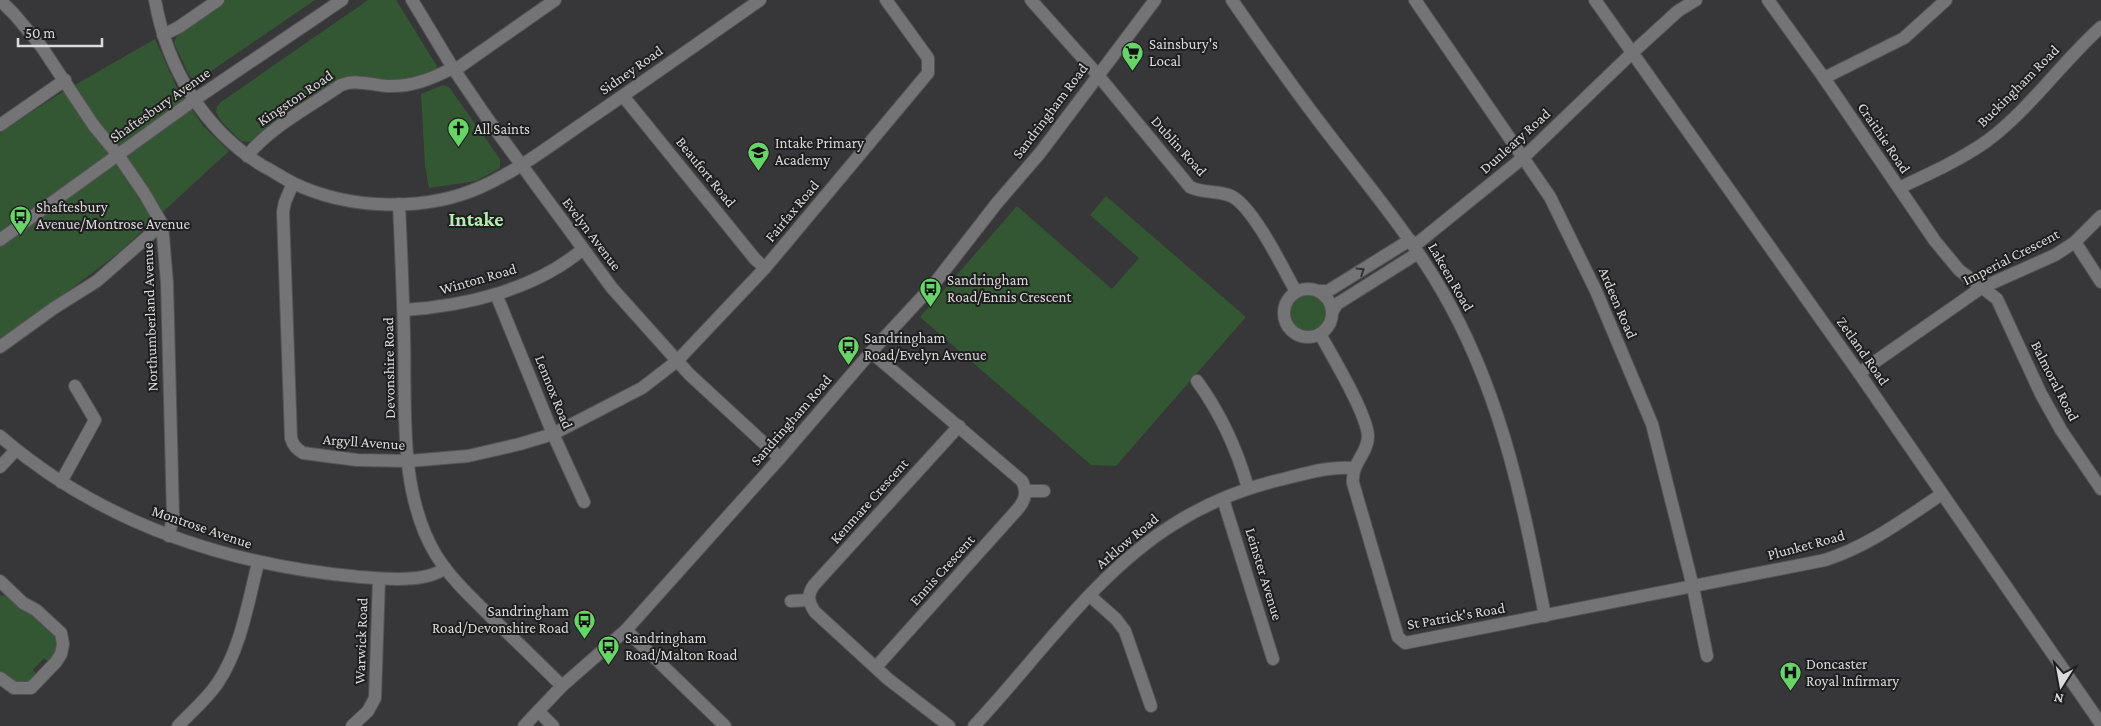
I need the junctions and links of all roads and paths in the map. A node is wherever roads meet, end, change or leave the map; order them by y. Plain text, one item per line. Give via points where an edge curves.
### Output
1 (0, 0) edge
2 (155, 0) edge
3 (218, 0) edge
4 (342, 0) edge
5 (412, 0) edge
6 (555, 0) edge
7 (760, 0) edge
8 (886, 0) edge
9 (1031, 0) edge
10 (1154, 0) edge
11 (1232, 0) edge
12 (1415, 0) edge
13 (1595, 0) edge
14 (1696, 0) edge
15 (1768, 0) edge
16 (1946, 0) edge
17 (2101, 27) edge
18 (163, 34) junction
19 (1632, 53) junction
20 (454, 69) junction
21 (1097, 74) junction
22 (1824, 78) junction
23 (65, 80) junction
24 (623, 96) junction
25 (194, 100) junction
26 (0, 125) edge
27 (118, 155) junction
28 (247, 156) junction
29 (1524, 157) junction
30 (520, 165) junction
31 (293, 183) junction
32 (1899, 188) junction
33 (398, 204) junction
34 (2101, 216) edge
35 (162, 224) junction
36 (0, 240) edge
37 (2075, 242) junction
38 (1414, 246) junction
39 (583, 249) junction
40 (765, 268) junction
41 (2101, 282) edge
42 (1981, 288) junction
43 (1318, 291) junction
44 (1296, 292) junction
45 (496, 294) junction
46 (404, 310) junction
47 (1332, 312) junction
48 (1320, 334) junction
49 (0, 347) edge
50 (871, 352) junction
51 (677, 361) junction
52 (1859, 373) junction
53 (1198, 381) dead end
54 (75, 386) dead end
55 (959, 426) junction
56 (553, 434) junction
57 (0, 436) edge
58 (16, 450) junction
59 (780, 458) junction
60 (409, 462) junction
61 (0, 467) edge
62 (1354, 468) junction
63 (61, 482) junction
64 (1248, 488) junction
65 (2101, 489) edge
66 (1026, 491) junction
67 (1044, 491) dead end
68 (1942, 494) junction
69 (1223, 499) junction
70 (584, 502) dead end
71 (169, 536) junction
72 (258, 563) junction
73 (445, 568) junction
74 (379, 578) junction
75 (0, 581) edge
76 (1693, 587) junction
77 (1090, 596) junction
78 (809, 600) junction
79 (792, 601) dead end
80 (1545, 616) junction
81 (626, 630) junction
82 (1707, 656) dead end
83 (1273, 659) dead end
84 (876, 667) junction
85 (0, 678) edge
86 (562, 686) junction
87 (1151, 706) dead end
88 (538, 711) junction
89 (2101, 724) edge
90 (178, 726) edge
91 (352, 726) edge
92 (524, 726) edge
93 (553, 726) edge
94 (724, 726) edge
95 (949, 726) edge
96 (974, 726) edge

1 - 23 street, Northumberland Avenue via 41,46
2 - 18 street, Sidney Road
3 - 18 street
4 - 25 street, Shaftesbury Avenue
5 - 20 street, Evelyn Avenue
6 - 20 street, Kingston Road
7 - 24 street, Sidney Road
8 - 40 street, Fairfax Road via 928,58 928,73
9 - 21 street, Dublin Road
10 - 21 street, Sandringham Road
11 - 38 street, Lakeen Road via 1300,97
12 - 29 street, Ardeen Road
13 - 19 street, Zetland Road
14 - 19 street, Dunleary Road via 1678,11
15 - 22 street, Craithie Road
16 - 22 street via 1904,38
17 - 32 street, Buckingham Road via 2017,115 1987,140 1953,162
18 - 25 street, Sidney Road via 178,73
19 - 29 street, Dunleary Road
19 - 52 street, Zetland Road
20 - 28 street, Kingston Road via 426,82 412,84 385,86 350,82 341,85 269,135
20 - 30 street, Evelyn Avenue
21 - 44 street, Dublin Road via 1190,187 1200,192 1222,193 1239,201 1273,250
21 - 50 street, Sandringham Road via 1040,153 939,279
22 - 32 street, Craithie Road
23 - 26 street
23 - 27 street, Northumberland Avenue via 94,126
24 - 30 street, Sidney Road
24 - 40 street, Beaufort Road
25 - 27 street, Shaftesbury Avenue
25 - 28 street, Sidney Road via 218,130
27 - 35 street, Northumberland Avenue
27 - 36 street, Shaftesbury Avenue
28 - 31 street, Sidney Road
29 - 38 street, Dunleary Road
29 - 76 street, Ardeen Road via 1570,233 1652,424
30 - 33 street, Sidney Road via 463,193 432,201
30 - 39 street, Evelyn Avenue
31 - 33 street, Sidney Road via 333,197 364,203
31 - 60 street, Argyll Avenue via 283,212 293,444 303,453
32 - 42 street, Craithie Road via 1941,249
33 - 46 street, Devonshire Road
34 - 37 street, Imperial Crescent
35 - 49 street via 96,282
35 - 71 street, Northumberland Avenue via 167,284 173,516
37 - 41 street
37 - 42 street, Imperial Crescent via 2055,255
43 -> 38 street, Dunleary Road via 1328,291
38 - 47 street, Dunleary Road
38 - 80 street, Lakeen Road via 1452,309 1497,412 1516,477
39 - 45 street, Winton Road via 543,275
39 - 51 street, Evelyn Avenue via 612,288
40 - 51 street, Fairfax Road
42 - 52 street, Imperial Crescent
42 - 65 street, Balmoral Road via 2002,306 2041,394
43 - 44 street
43 - 47 street via 1330,302
44 - 48 street via 1284,310 1288,327 1309,338
45 - 46 street, Winton Road via 439,308
45 - 56 street, Lennox Road
46 - 60 street, Devonshire Road
47 - 48 street via 1329,326
48 - 62 street via 1366,427 1367,442
50 - 55 street
50 - 59 street, Sandringham Road
51 - 56 street, Argyll Avenue via 642,388
51 - 59 street, Evelyn Avenue
52 - 68 street, Zetland Road
53 - 64 street via 1215,405 1238,452
54 - 63 street via 95,420
55 - 66 street via 1022,481
55 - 78 street, Kenmare Crescent via 809,591
56 - 60 street, Argyll Avenue via 468,456
56 - 70 street, Lennox Road
57 - 58 street, Montrose Avenue
58 - 61 street
58 - 63 street, Montrose Avenue
59 - 81 street, Sandringham Road
60 - 73 street, Devonshire Road via 419,516 428,540
62 - 64 street, Arklow Road via 1322,470
62 - 80 street, St Patrick's Road via 1353,483 1401,641 1411,643
63 - 71 street, Montrose Avenue via 108,509
64 - 69 street, Arklow Road
66 - 67 street
66 - 84 street, Ennis Crescent via 1023,503
68 - 76 street, Plunket Road via 1874,539 1848,552
68 - 89 street, Zetland Road
69 - 77 street, Arklow Road via 1173,525 1127,559
69 - 83 street, Leinster Avenue
71 - 72 street, Montrose Avenue via 213,552
72 - 74 street, Montrose Avenue via 323,574
72 - 90 street via 238,638 218,682
73 - 74 street, Montrose Avenue via 430,576
73 - 86 street, Devonshire Road via 466,593
74 - 91 street, Warwick Road via 375,698 368,711
75 - 85 street via 61,633 63,644 56,662 31,688 14,688
76 - 80 street, St Patrick's Road
76 - 82 street, Ardeen Road
77 - 87 street via 1125,631
77 - 96 street, Arklow Road
78 - 79 street
78 - 84 street via 814,612
81 - 86 street, Sandringham Road
81 - 94 street
84 - 95 street
86 - 88 street, Sandringham Road
88 - 92 street, Sandringham Road
88 - 93 street

